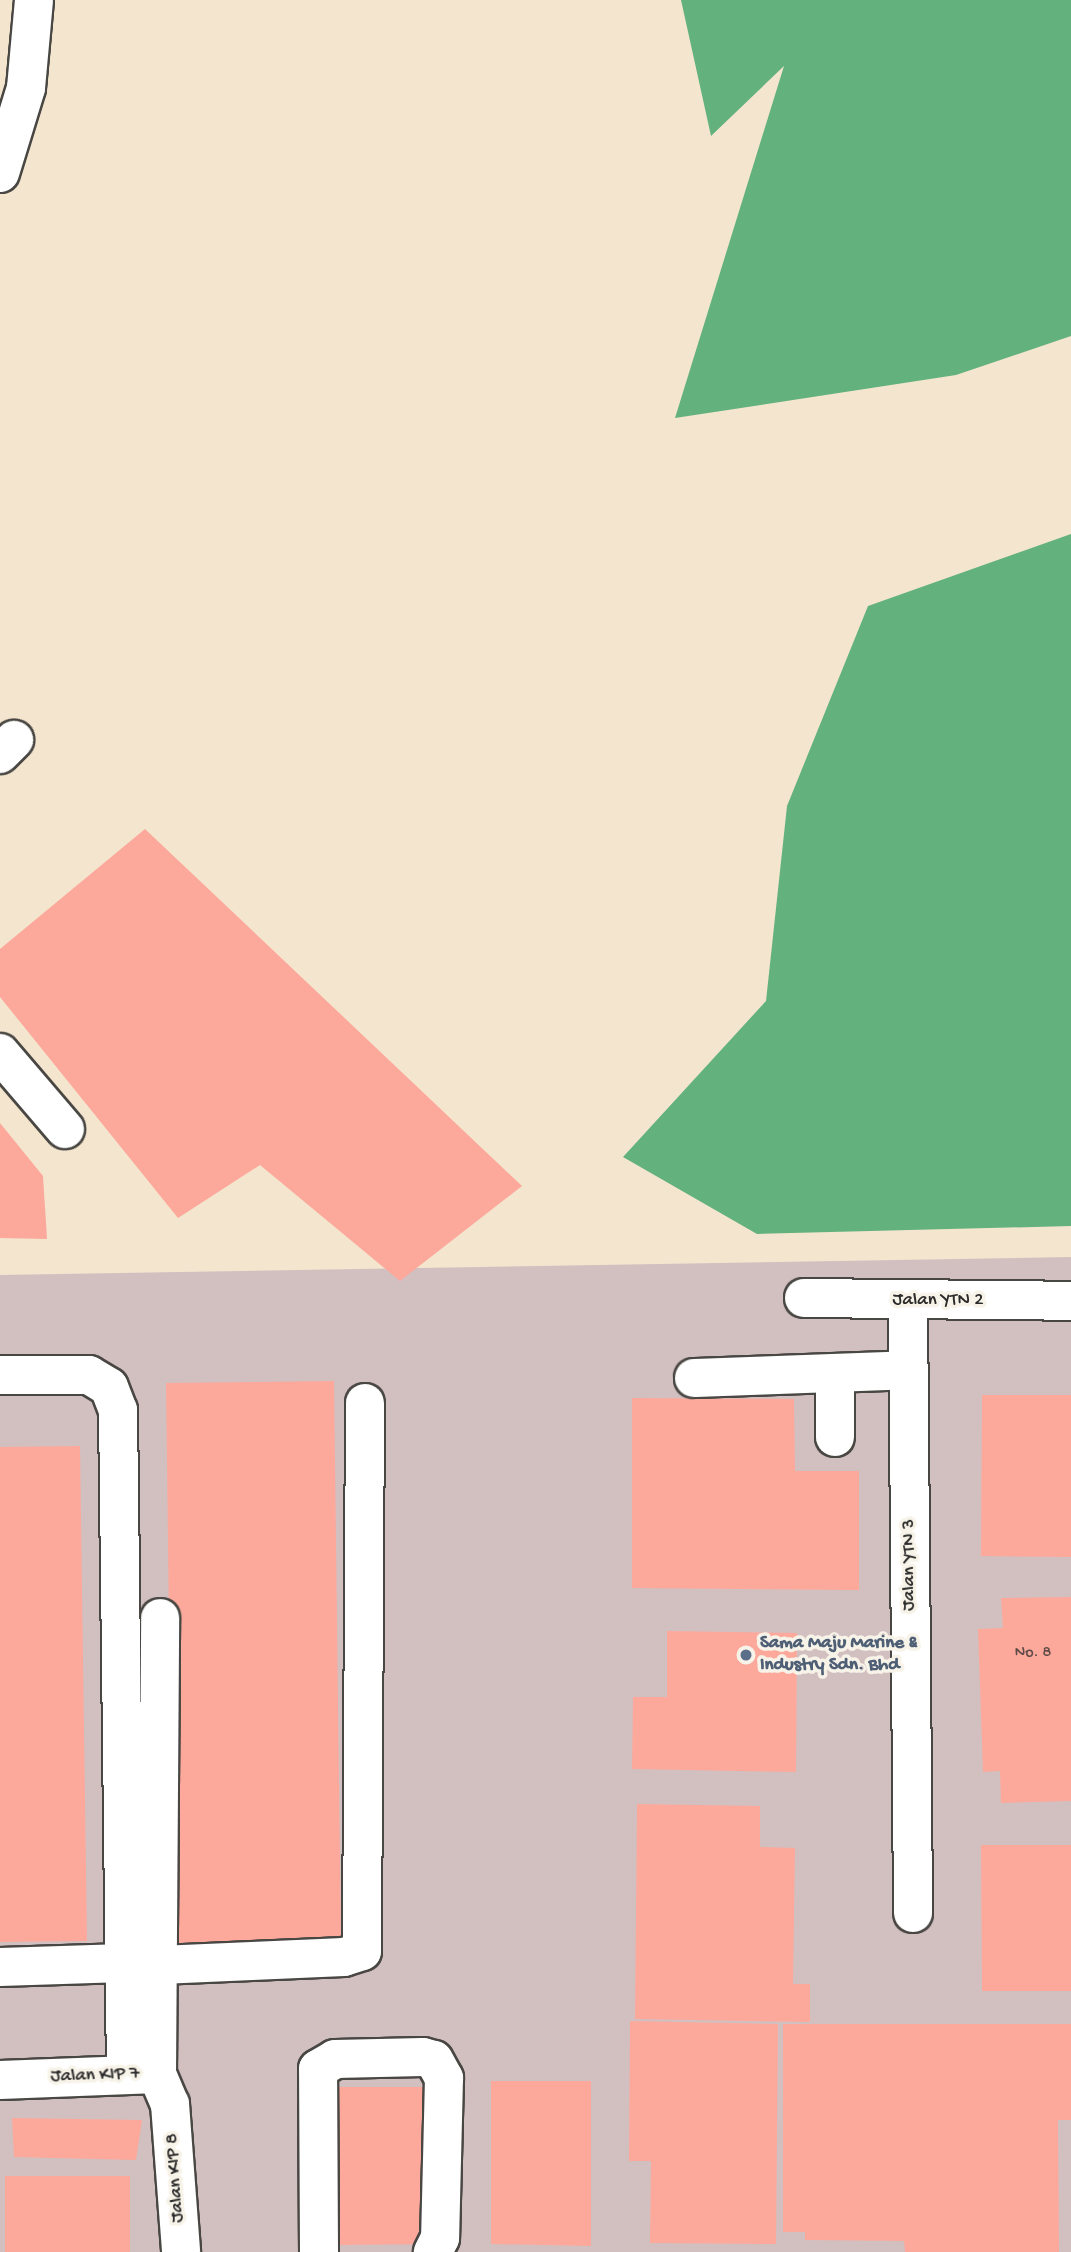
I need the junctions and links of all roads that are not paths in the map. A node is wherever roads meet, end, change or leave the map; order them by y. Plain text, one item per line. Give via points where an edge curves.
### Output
1 (34, 0) edge
2 (0, 173) edge
3 (0, 1053) edge
4 (65, 1129) dead end
5 (804, 1298) dead end
6 (908, 1301) junction
7 (1071, 1301) edge
8 (909, 1370) junction
9 (835, 1373) junction
10 (0, 1376) edge
11 (694, 1378) dead end
12 (365, 1403) dead end
13 (835, 1437) dead end
14 (160, 1618) dead end
15 (913, 1913) dead end
16 (142, 1964) junction
17 (0, 1967) edge
18 (0, 2080) edge
19 (151, 2084) junction
20 (181, 2252) edge
21 (319, 2252) edge
22 (433, 2252) edge

1 - 2 street via 26,88
3 - 4 street
5 - 6 street, Jalan YTN 2
6 - 7 street, Jalan YTN 2
6 - 8 street, Jalan YTN 3
8 - 9 street
8 - 15 street, Jalan YTN 3
9 - 11 street
9 - 13 street
10 - 16 street via 89,1375 109,1387 118,1410
12 - 16 street via 362,1951 344,1957
14 - 16 street
16 - 17 street
16 - 19 street, Jalan KIP 8
18 - 19 street, Jalan KIP 7
19 - 20 street, Jalan KIP 8
21 - 22 street via 318,2069 335,2059 423,2057 434,2060 444,2078 440,2238

